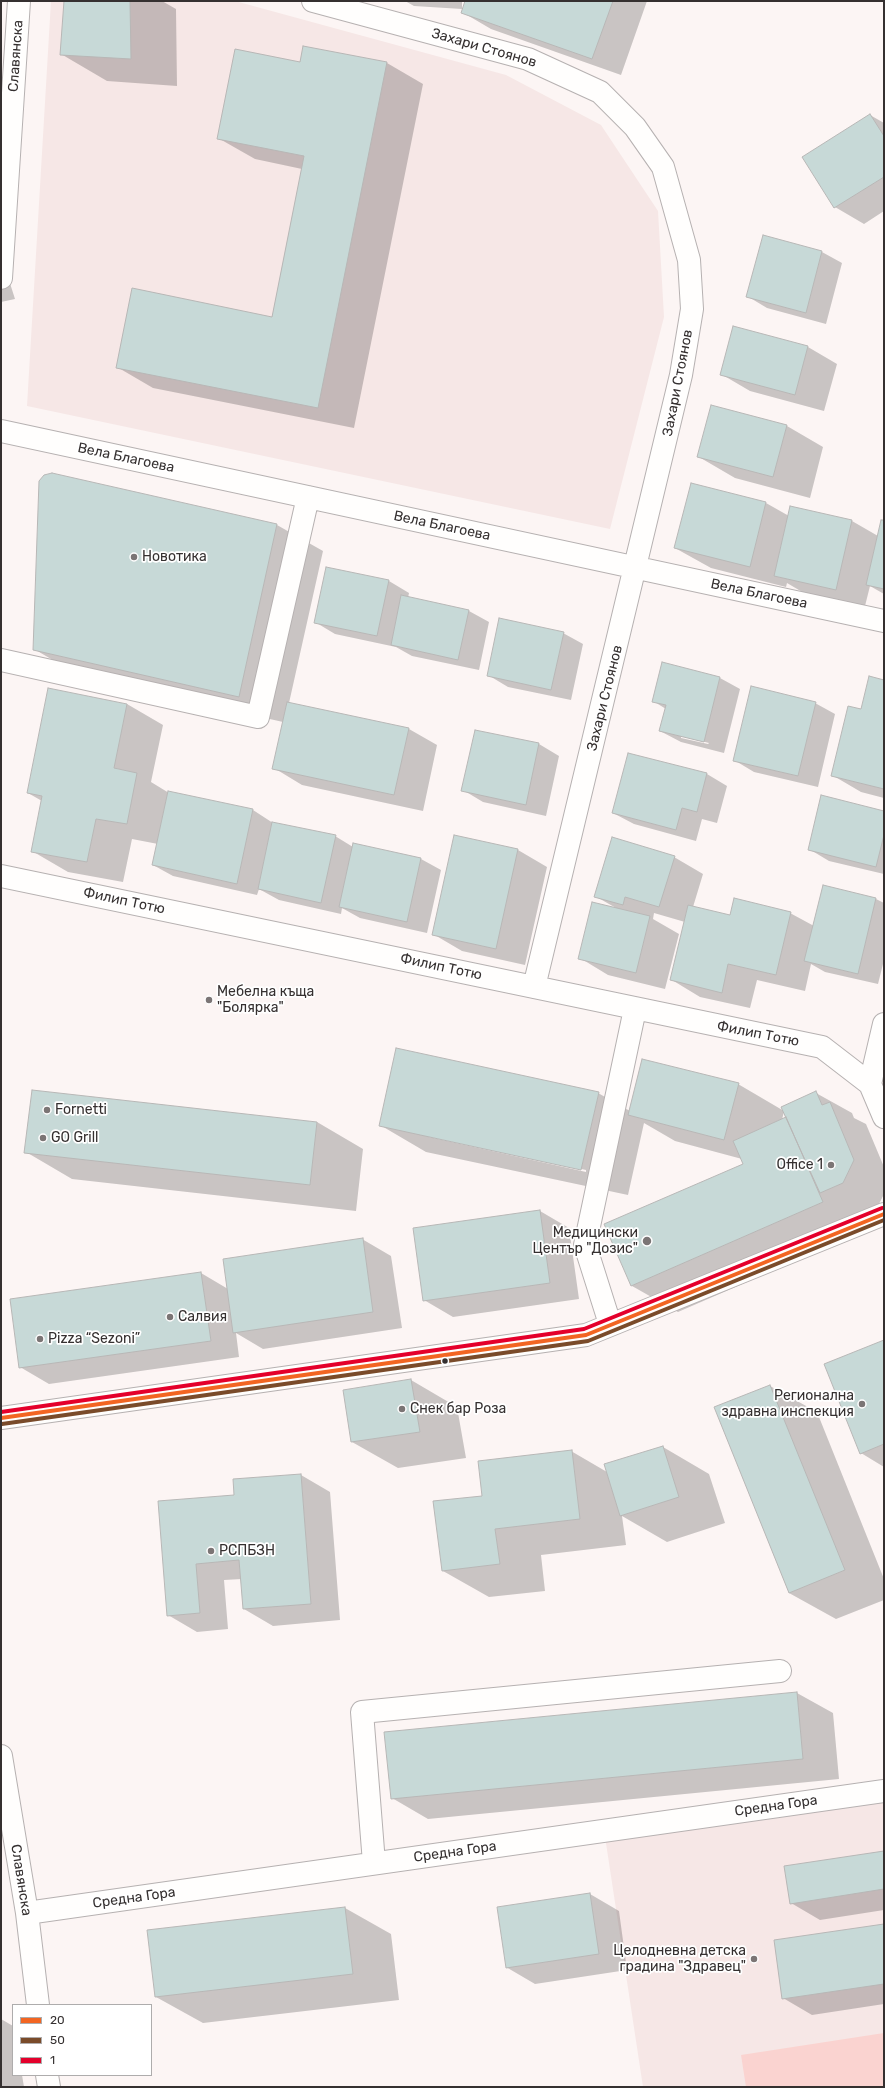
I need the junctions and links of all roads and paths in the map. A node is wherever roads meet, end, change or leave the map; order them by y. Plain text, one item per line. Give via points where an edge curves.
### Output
1 (19, 1) edge
2 (313, 1) edge
3 (1, 278) edge
4 (1, 431) edge
5 (308, 497) junction
6 (636, 568) junction
7 (884, 621) edge
8 (1, 660) edge
9 (1, 876) edge
10 (534, 987) junction
11 (635, 1009) junction
12 (884, 1024) edge
13 (881, 1051) edge
14 (870, 1084) junction
15 (884, 1117) edge
16 (884, 1214) edge
17 (610, 1324) junction
18 (1, 1418) edge
19 (780, 1671) dead end
20 (1, 1756) edge
21 (3, 1777) edge
22 (884, 1791) edge
23 (374, 1863) junction
24 (27, 1913) junction
25 (38, 2004) edge
26 (47, 2076) edge
27 (49, 2087) edge

1 - 3 street, Славянска
2 - 6 street, Захари Стоянов via 528,59 600,92 635,127 663,167 689,260 692,309 681,375
4 - 5 street, Вела Благоева
5 - 6 street, Вела Благоева
5 - 8 street via 258,717
6 - 7 street, Вела Благоева
6 - 10 street, Захари Стоянов
9 - 10 street, Филип Тотю
10 - 11 street, Филип Тотю
11 - 14 street, Филип Тотю via 822,1047
11 - 17 street via 585,1245
12 - 13 street
13 - 14 street
14 - 15 street
16 - 17 street
17 - 18 street via 586,1335
19 - 23 street via 362,1712
20 - 21 street, Славянска
21 - 24 street, Славянска
22 - 23 street, Средна Гора
23 - 24 street, Средна Гора
24 - 25 street, Славянска
26 - 27 street

